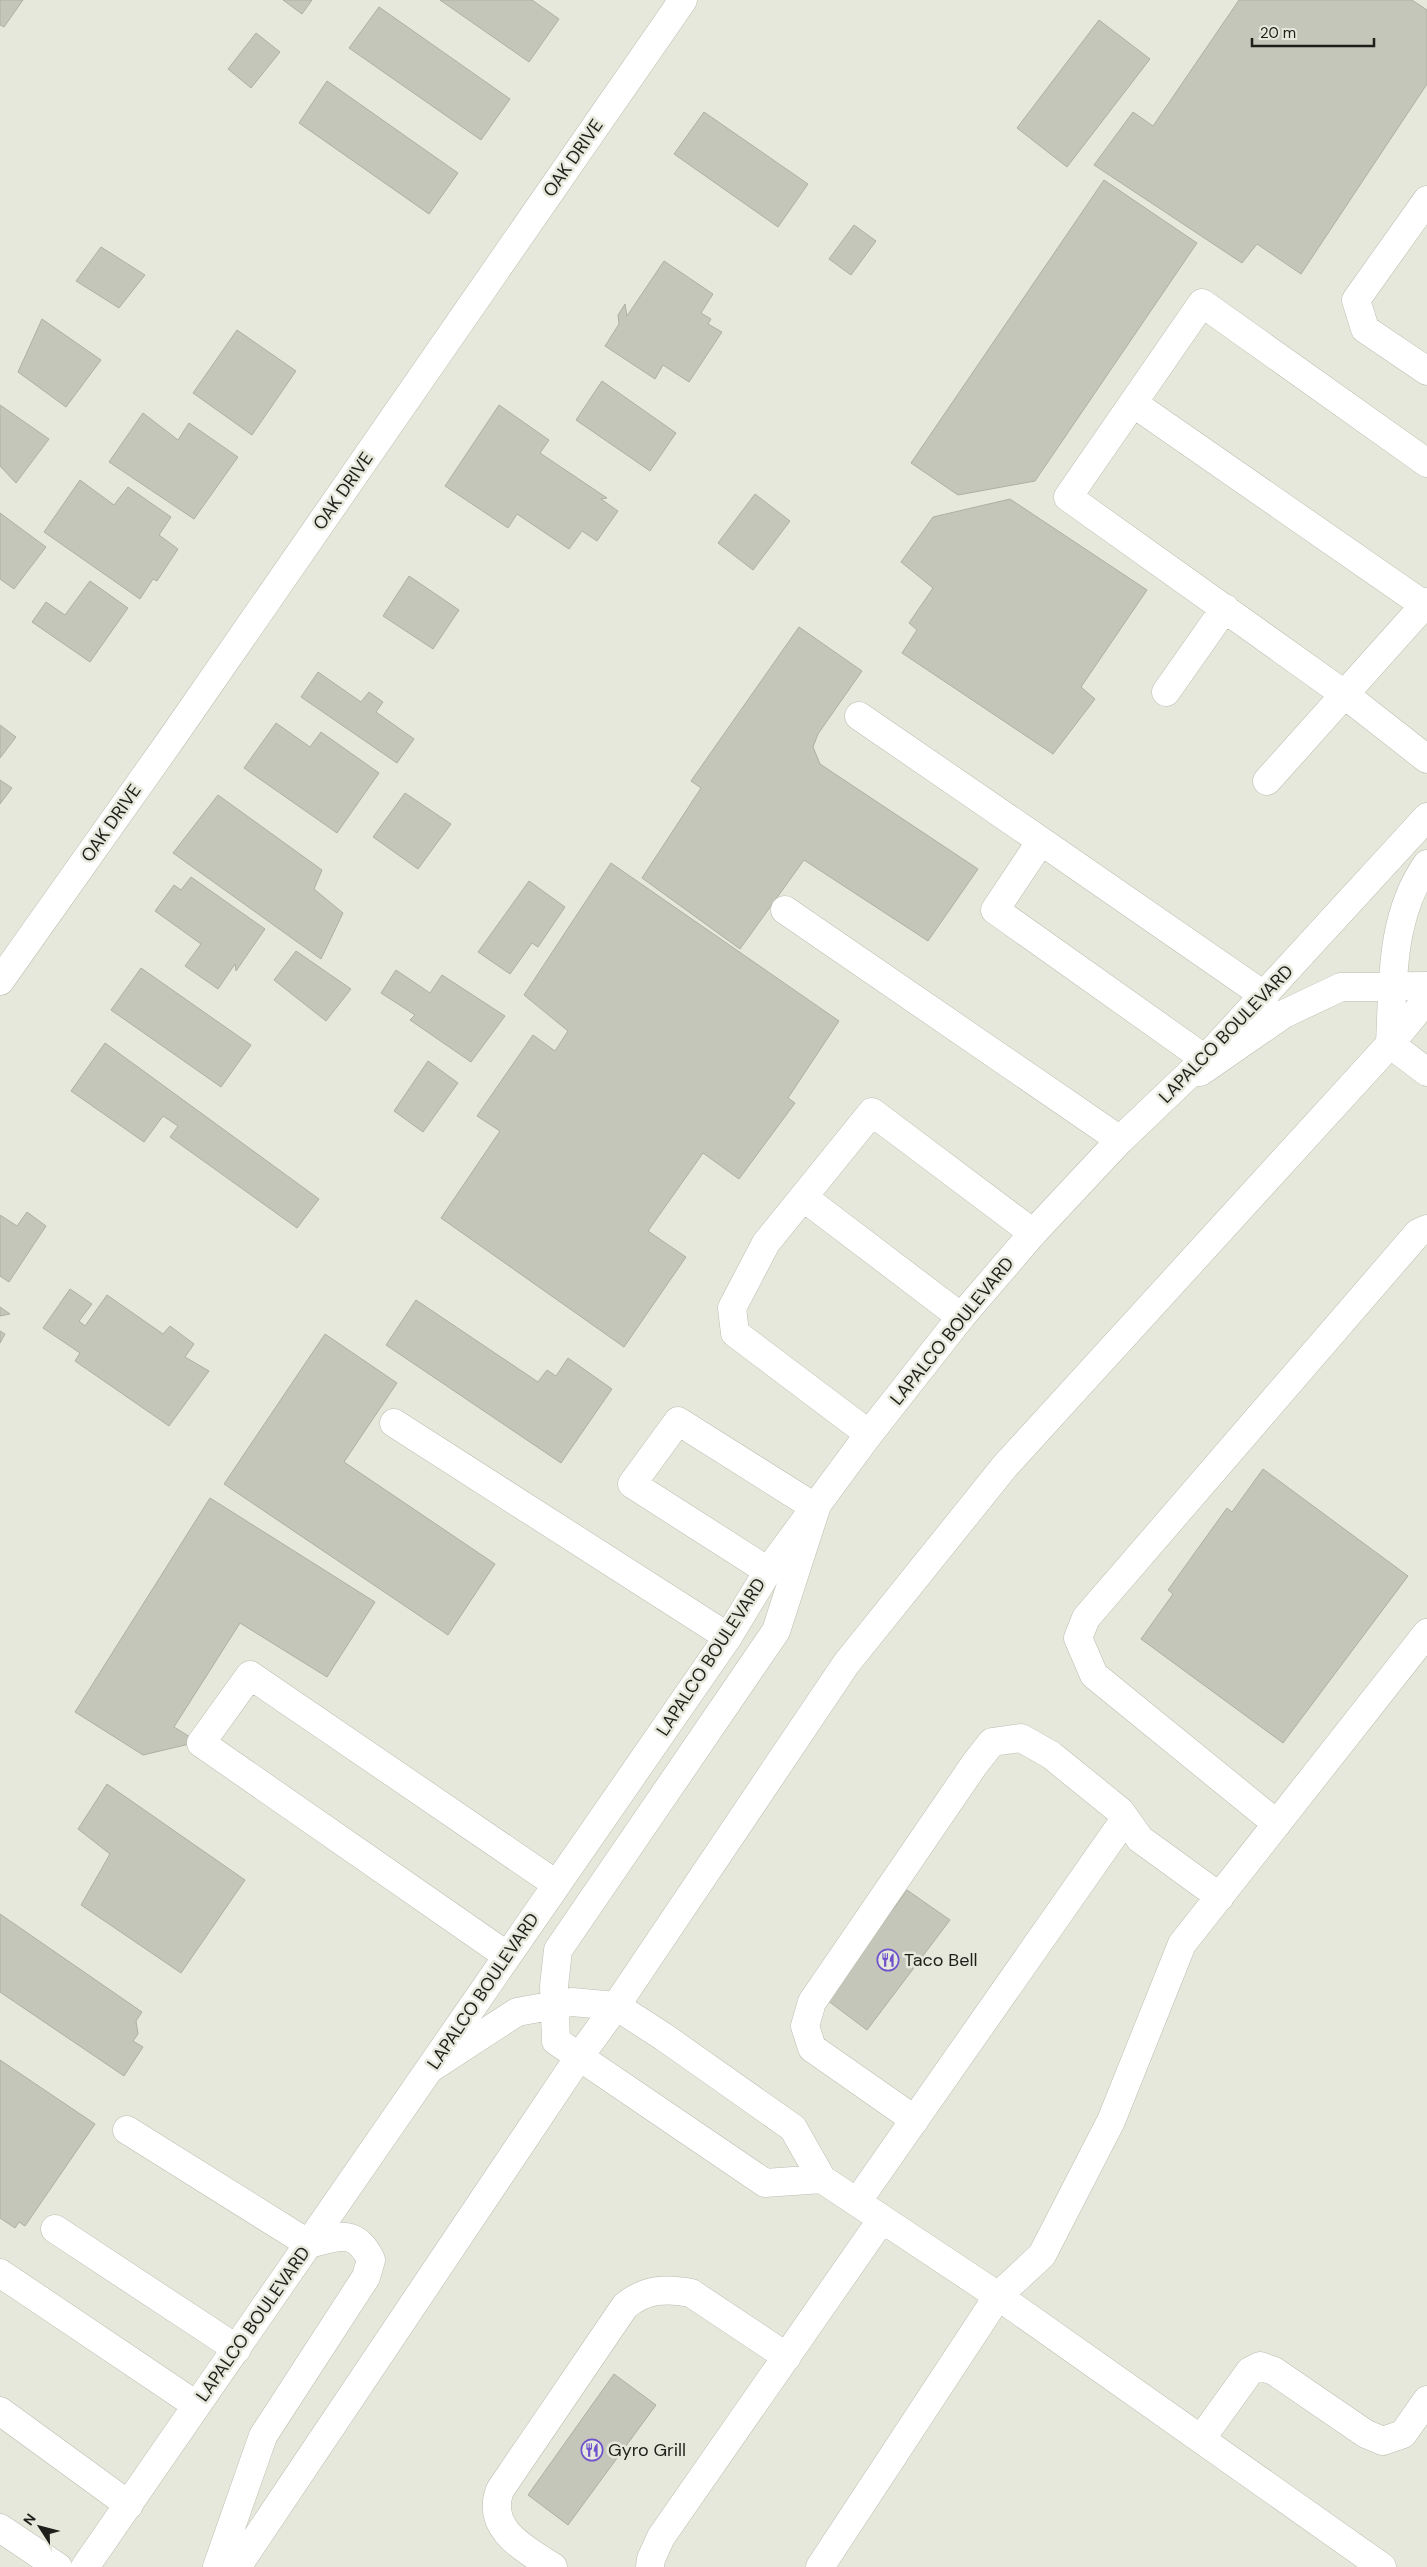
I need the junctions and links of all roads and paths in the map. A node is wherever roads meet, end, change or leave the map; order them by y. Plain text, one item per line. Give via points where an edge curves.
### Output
1 (683, 0) edge
2 (1427, 200) edge
3 (1427, 371) edge
4 (1133, 403) junction
5 (1427, 462) edge
6 (1426, 603) edge
7 (1225, 608) junction
8 (1166, 692) dead end
9 (1344, 694) junction
10 (859, 716) dead end
11 (1427, 759) edge
12 (1267, 781) dead end
13 (1427, 817) edge
14 (1041, 841) junction
15 (1427, 864) edge
16 (785, 910) dead end
17 (0, 980) edge
18 (1393, 986) junction
19 (1427, 986) edge
20 (1265, 996) junction
21 (1427, 999) edge
22 (1390, 1044) junction
23 (1206, 1059) junction
24 (1427, 1072) edge
25 (1166, 1095) junction
26 (1120, 1140) junction
27 (804, 1197) junction
28 (1427, 1229) edge
29 (1033, 1233) junction
30 (961, 1317) junction
31 (394, 1423) dead end
32 (869, 1434) junction
33 (816, 1508) junction
34 (768, 1571) junction
35 (1427, 1633) edge
36 (728, 1637) junction
37 (1277, 1824) junction
38 (1133, 1829) junction
39 (556, 1884) junction
40 (1220, 1897) junction
41 (506, 1955) junction
42 (555, 2006) junction
43 (616, 2006) junction
44 (579, 2057) junction
45 (431, 2068) junction
46 (915, 2120) junction
47 (127, 2130) dead end
48 (822, 2179) junction
49 (857, 2202) junction
50 (882, 2219) junction
51 (55, 2229) dead end
52 (309, 2244) junction
53 (0, 2273) edge
54 (998, 2296) junction
55 (237, 2349) junction
56 (787, 2357) junction
57 (1427, 2400) edge
58 (196, 2406) junction
59 (0, 2411) edge
60 (1200, 2439) junction
61 (129, 2505) junction
62 (0, 2528) edge
63 (58, 2567) edge
64 (84, 2567) edge
65 (217, 2567) edge
66 (237, 2567) edge
67 (553, 2567) edge
68 (650, 2567) edge
69 (820, 2567) edge
70 (1382, 2567) edge

1 - 17 main road, OAK DRIVE via 178,729
2 - 3 main road via 1356,300 1365,329
4 - 5 main road via 1202,303
4 - 6 main road
4 - 7 main road via 1068,497
6 - 9 main road
7 - 8 main road
7 - 9 main road
9 - 11 main road
9 - 12 main road
10 - 14 main road
13 - 20 main road, LAPALCO BOULEVARD
14 - 20 main road
14 - 23 main road via 995,910
15 - 18 main road via 1408,898 1394,956
16 - 26 main road
18 - 19 main road
18 - 22 main road
18 - 25 main road via 1333,990 1284,1014
20 - 23 main road, LAPALCO BOULEVARD
21 - 22 main road
22 - 24 main road
22 - 43 main road via 1005,1466 846,1664
23 - 25 main road, LAPALCO BOULEVARD
25 - 26 main road, LAPALCO BOULEVARD
26 - 29 main road, LAPALCO BOULEVARD
27 - 29 main road via 872,1112
27 - 30 main road
27 - 32 main road via 766,1243 732,1308 735,1333
28 - 37 main road via 1418,1233 1086,1618 1078,1638 1094,1675
29 - 30 main road, LAPALCO BOULEVARD
30 - 32 main road, LAPALCO BOULEVARD
31 - 36 main road
32 - 33 main road, LAPALCO BOULEVARD
33 - 34 main road, LAPALCO BOULEVARD
33 - 34 main road via 678,1421 632,1484
33 - 42 main road via 776,1631 558,1950
34 - 36 main road, LAPALCO BOULEVARD
35 - 37 main road
36 - 39 main road, LAPALCO BOULEVARD
37 - 40 main road
38 - 40 main road
38 - 46 main road
38 - 46 main road via 1120,1811 1051,1755 1021,1738 992,1742 974,1765 812,2002 805,2026 812,2048
39 - 41 main road, LAPALCO BOULEVARD
39 - 41 main road via 250,1675 202,1743
40 - 54 main road via 1182,1944 1111,2121 1042,2255
41 - 45 main road, LAPALCO BOULEVARD
42 - 43 main road via 572,2002
42 - 44 main road via 556,2041
42 - 45 main road via 517,2012
43 - 44 main road
43 - 48 main road via 792,2128
44 - 48 main road via 765,2183
44 - 66 main road
45 - 52 main road, LAPALCO BOULEVARD
46 - 49 main road
47 - 52 main road
48 - 49 main road
49 - 50 main road
50 - 54 main road
50 - 56 main road
51 - 55 main road
52 - 55 main road, LAPALCO BOULEVARD
52 - 65 main road via 350,2236 365,2246 371,2260 366,2277 263,2436
53 - 58 main road
54 - 60 main road
54 - 69 main road
55 - 58 main road, LAPALCO BOULEVARD
56 - 67 main road via 691,2293 653,2290 625,2306 495,2501 497,2516 504,2530 518,2545
56 - 68 main road via 661,2537
57 - 60 main road via 1403,2434 1382,2441 1366,2434 1274,2370 1260,2366 1250,2371
58 - 61 main road, LAPALCO BOULEVARD
59 - 61 main road
60 - 70 main road
61 - 64 main road, LAPALCO BOULEVARD
62 - 63 main road

